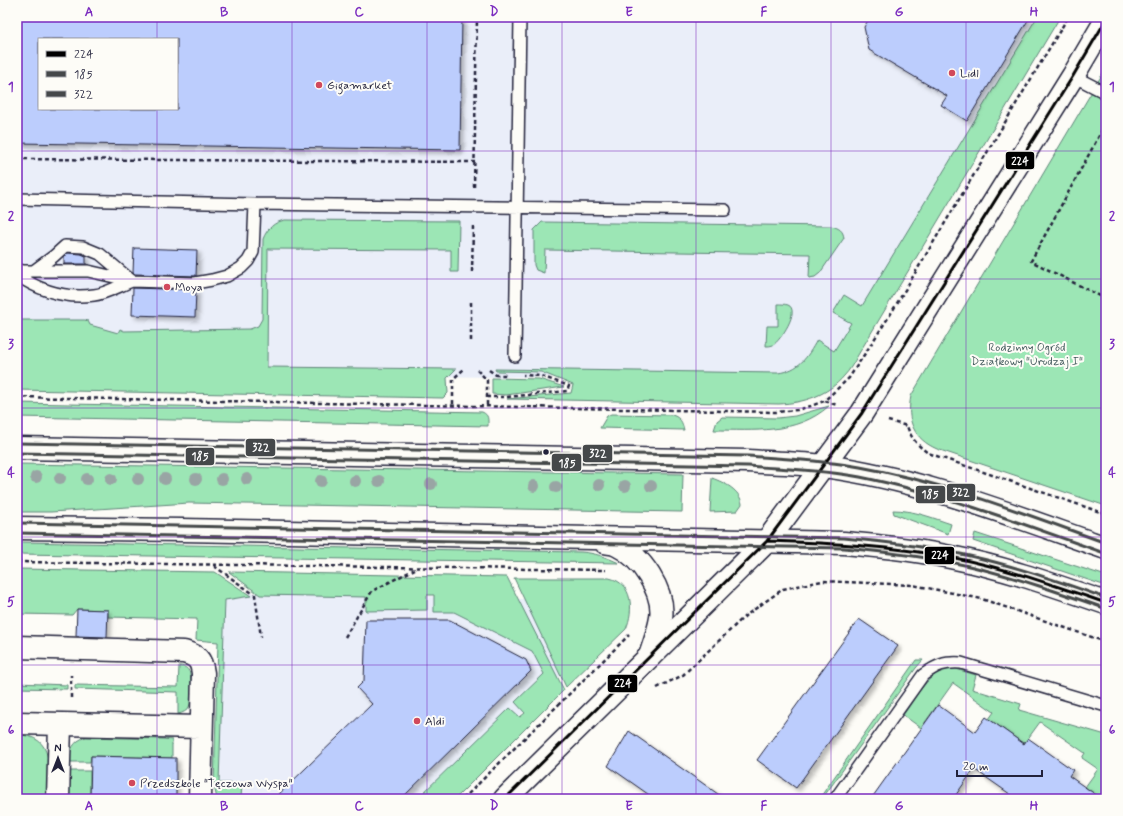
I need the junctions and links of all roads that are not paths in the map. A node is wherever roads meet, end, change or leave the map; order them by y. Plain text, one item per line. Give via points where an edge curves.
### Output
1 (520, 17) edge
2 (1106, 20) edge
3 (1072, 76) junction
4 (1106, 93) edge
5 (17, 199) edge
6 (255, 204) junction
7 (518, 208) junction
8 (725, 210) dead end
9 (17, 270) edge
10 (34, 270) junction
11 (17, 275) edge
12 (132, 281) junction
13 (515, 356) dead end
14 (17, 448) edge
15 (823, 466) junction
16 (17, 528) edge
17 (579, 538) junction
18 (767, 541) junction
19 (1106, 548) edge
20 (1106, 603) edge
21 (17, 647) edge
22 (650, 656) junction
23 (1106, 706) edge
24 (17, 723) edge
25 (65, 724) junction
26 (202, 727) junction
27 (58, 799) edge
28 (200, 799) edge
29 (504, 799) edge
30 (835, 799) edge

1 - 7 lane
2 - 3 street
3 - 4 lane
3 - 15 street via 862,413
5 - 6 lane
6 - 7 lane
6 - 12 lane via 253,252 241,268 227,276 195,283
7 - 8 lane
7 - 13 lane
9 - 10 lane
10 - 12 lane via 88,271
10 - 12 lane via 65,246 83,247 100,254
11 - 12 lane via 36,288 64,296 95,295
14 - 15 street via 748,461
15 - 18 street
15 - 19 street via 941,491
16 - 17 street
17 - 18 street
17 - 22 street via 617,545 633,555 645,569 660,600 661,617
18 - 20 street via 844,543 955,558 1033,579
18 - 22 street
21 - 26 street via 184,652 195,655 202,663 203,673
22 - 29 street
23 - 30 lane via 961,663 947,662 934,667 924,675
24 - 25 street
25 - 26 street
25 - 27 street
26 - 28 street

